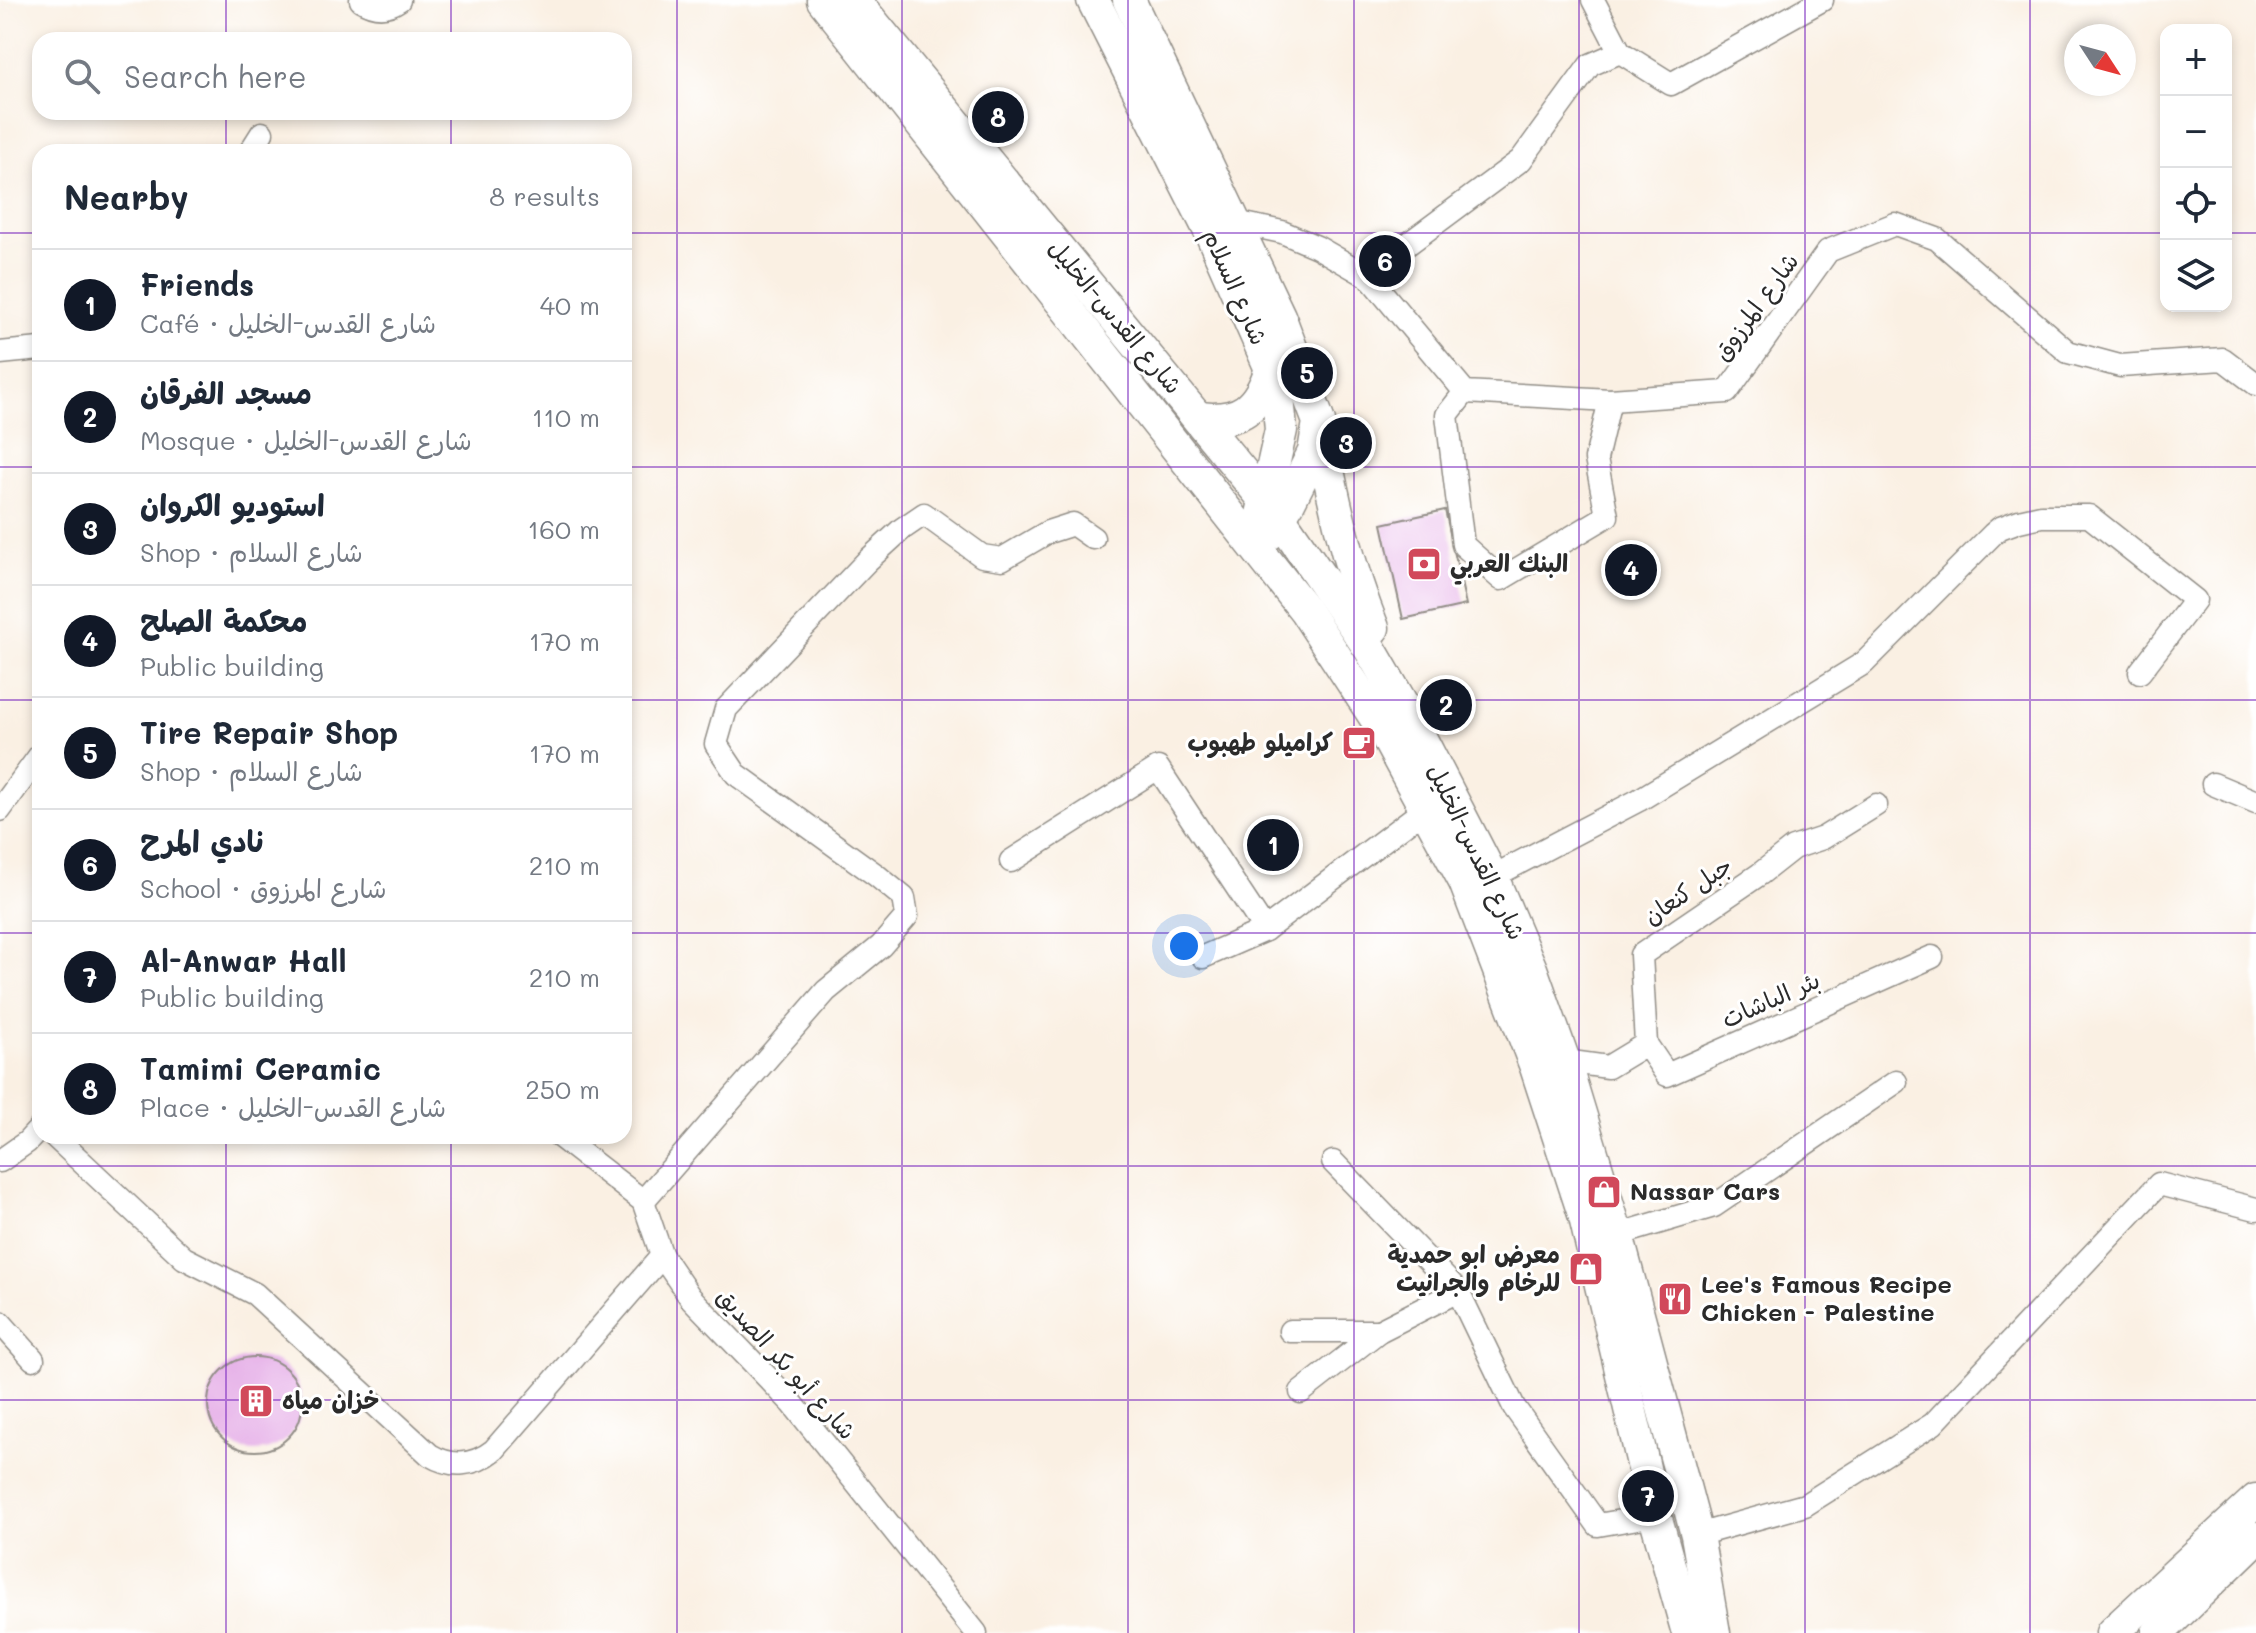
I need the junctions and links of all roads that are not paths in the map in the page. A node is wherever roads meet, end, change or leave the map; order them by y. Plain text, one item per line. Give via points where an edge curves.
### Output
1 (361, 0) edge
2 (399, 0) edge
3 (823, 0) edge
4 (854, 0) edge
5 (1093, 0) edge
6 (1129, 0) edge
7 (1593, 0) edge
8 (1822, 0) edge
9 (1620, 52) junction
10 (1223, 228) junction
11 (1369, 277) junction
12 (32, 350) edge
13 (0, 353) edge
14 (1271, 369) junction
15 (2256, 384) edge
16 (1465, 392) junction
17 (1610, 400) junction
18 (1198, 418) junction
19 (1319, 422) junction
20 (1272, 508) junction
21 (1093, 538) dead end
22 (1258, 550) junction
23 (2140, 672) dead end
24 (1409, 716) junction
25 (32, 766) edge
26 (2213, 784) dead end
27 (2256, 802) edge
28 (1876, 805) dead end
29 (1425, 809) junction
30 (0, 810) edge
31 (1011, 861) dead end
32 (1492, 877) junction
33 (1265, 930) junction
34 (1203, 957) dead end
35 (1932, 957) dead end
36 (1646, 1044) junction
37 (1564, 1061) junction
38 (1896, 1082) dead end
39 (32, 1137) edge
40 (63, 1144) edge
41 (569, 1144) edge
42 (0, 1161) edge
43 (1333, 1162) dead end
44 (643, 1201) junction
45 (2256, 1209) edge
46 (1617, 1235) junction
47 (662, 1256) junction
48 (1458, 1291) junction
49 (0, 1322) edge
50 (1290, 1331) dead end
51 (1379, 1331) junction
52 (33, 1359) dead end
53 (1301, 1392) dead end
54 (2256, 1500) edge
55 (1655, 1515) junction
56 (1697, 1535) junction
57 (2256, 1538) edge
58 (976, 1633) edge
59 (1688, 1633) edge
60 (1714, 1633) edge
61 (2112, 1633) edge
62 (2158, 1633) edge

1 - 2 street via 382,7
3 - 22 main road, شارع القدس-الخليل
4 - 18 main road, شارع القدس-الخليل
5 - 10 main road, شارع السلام
6 - 10 main road, شارع السلام
7 - 9 street
8 - 9 street via 1671,84
9 - 11 street via 1590,65 1521,160
10 - 11 street via 1282,232
10 - 14 main road, شارع السلام
10 - 19 main road, شارع السلام via 1279,316
11 - 16 street
12 - 13 street
14 - 18 main road via 1263,393 1249,409 1231,418
14 - 20 main road, شارع السلام via 1281,430
15 - 17 street, شارع المرزوق via 2223,359 2120,366 2068,352 1937,239 1895,224 1828,251 1727,392
16 - 17 street, شارع المرزوق
16 - 17 street via 1447,415 1463,545 1501,579 1607,516 1596,459
18 - 20 main road, شارع القدس-الخليل
19 - 20 main road, شارع السلام via 1314,452 1299,485
19 - 24 main road, شارع السلام via 1356,586
20 - 22 main road, شارع السلام
20 - 24 main road, شارع القدس-الخليل via 1370,649
21 - 44 street via 1073,524 1002,559 982,556 924,514 867,561 726,709 716,744 736,774 904,898 907,916 881,946 826,991
22 - 29 main road, شارع القدس-الخليل via 1305,610 1381,726
23 - 32 street via 2195,600 2089,516 2019,521 1993,534 1864,663 1639,800
24 - 32 main road, شارع القدس-الخليل
25 - 30 street
26 - 27 street
28 - 36 street, جبل كنعان via 1823,838 1793,848 1641,955
29 - 33 street
29 - 55 main road, شارع القدس-الخليل via 1465,882 1536,1067 1585,1217
31 - 33 street via 1158,768
32 - 37 main road, شارع القدس-الخليل
33 - 34 street
35 - 36 street, بئر الباشات via 1667,1075
36 - 37 street via 1608,1067
37 - 46 main road, شارع القدس-الخليل
38 - 46 street via 1714,1206
39 - 42 street
40 - 47 street via 184,1258 255,1294 430,1455 454,1464 472,1463 494,1450
41 - 44 street
43 - 48 street
44 - 47 street, شارع أبو بكر الصديق
45 - 56 street via 2159,1184 1933,1424 1805,1505
46 - 56 main road, شارع القدس-الخليل
47 - 58 street, شارع أبو بكر الصديق via 690,1297 792,1403
48 - 51 street
48 - 55 street via 1514,1407 1598,1525
49 - 52 street
50 - 51 street
51 - 53 street
54 - 61 main road
55 - 59 main road, شارع القدس-الخليل
56 - 60 main road, شارع القدس-الخليل
57 - 62 main road

